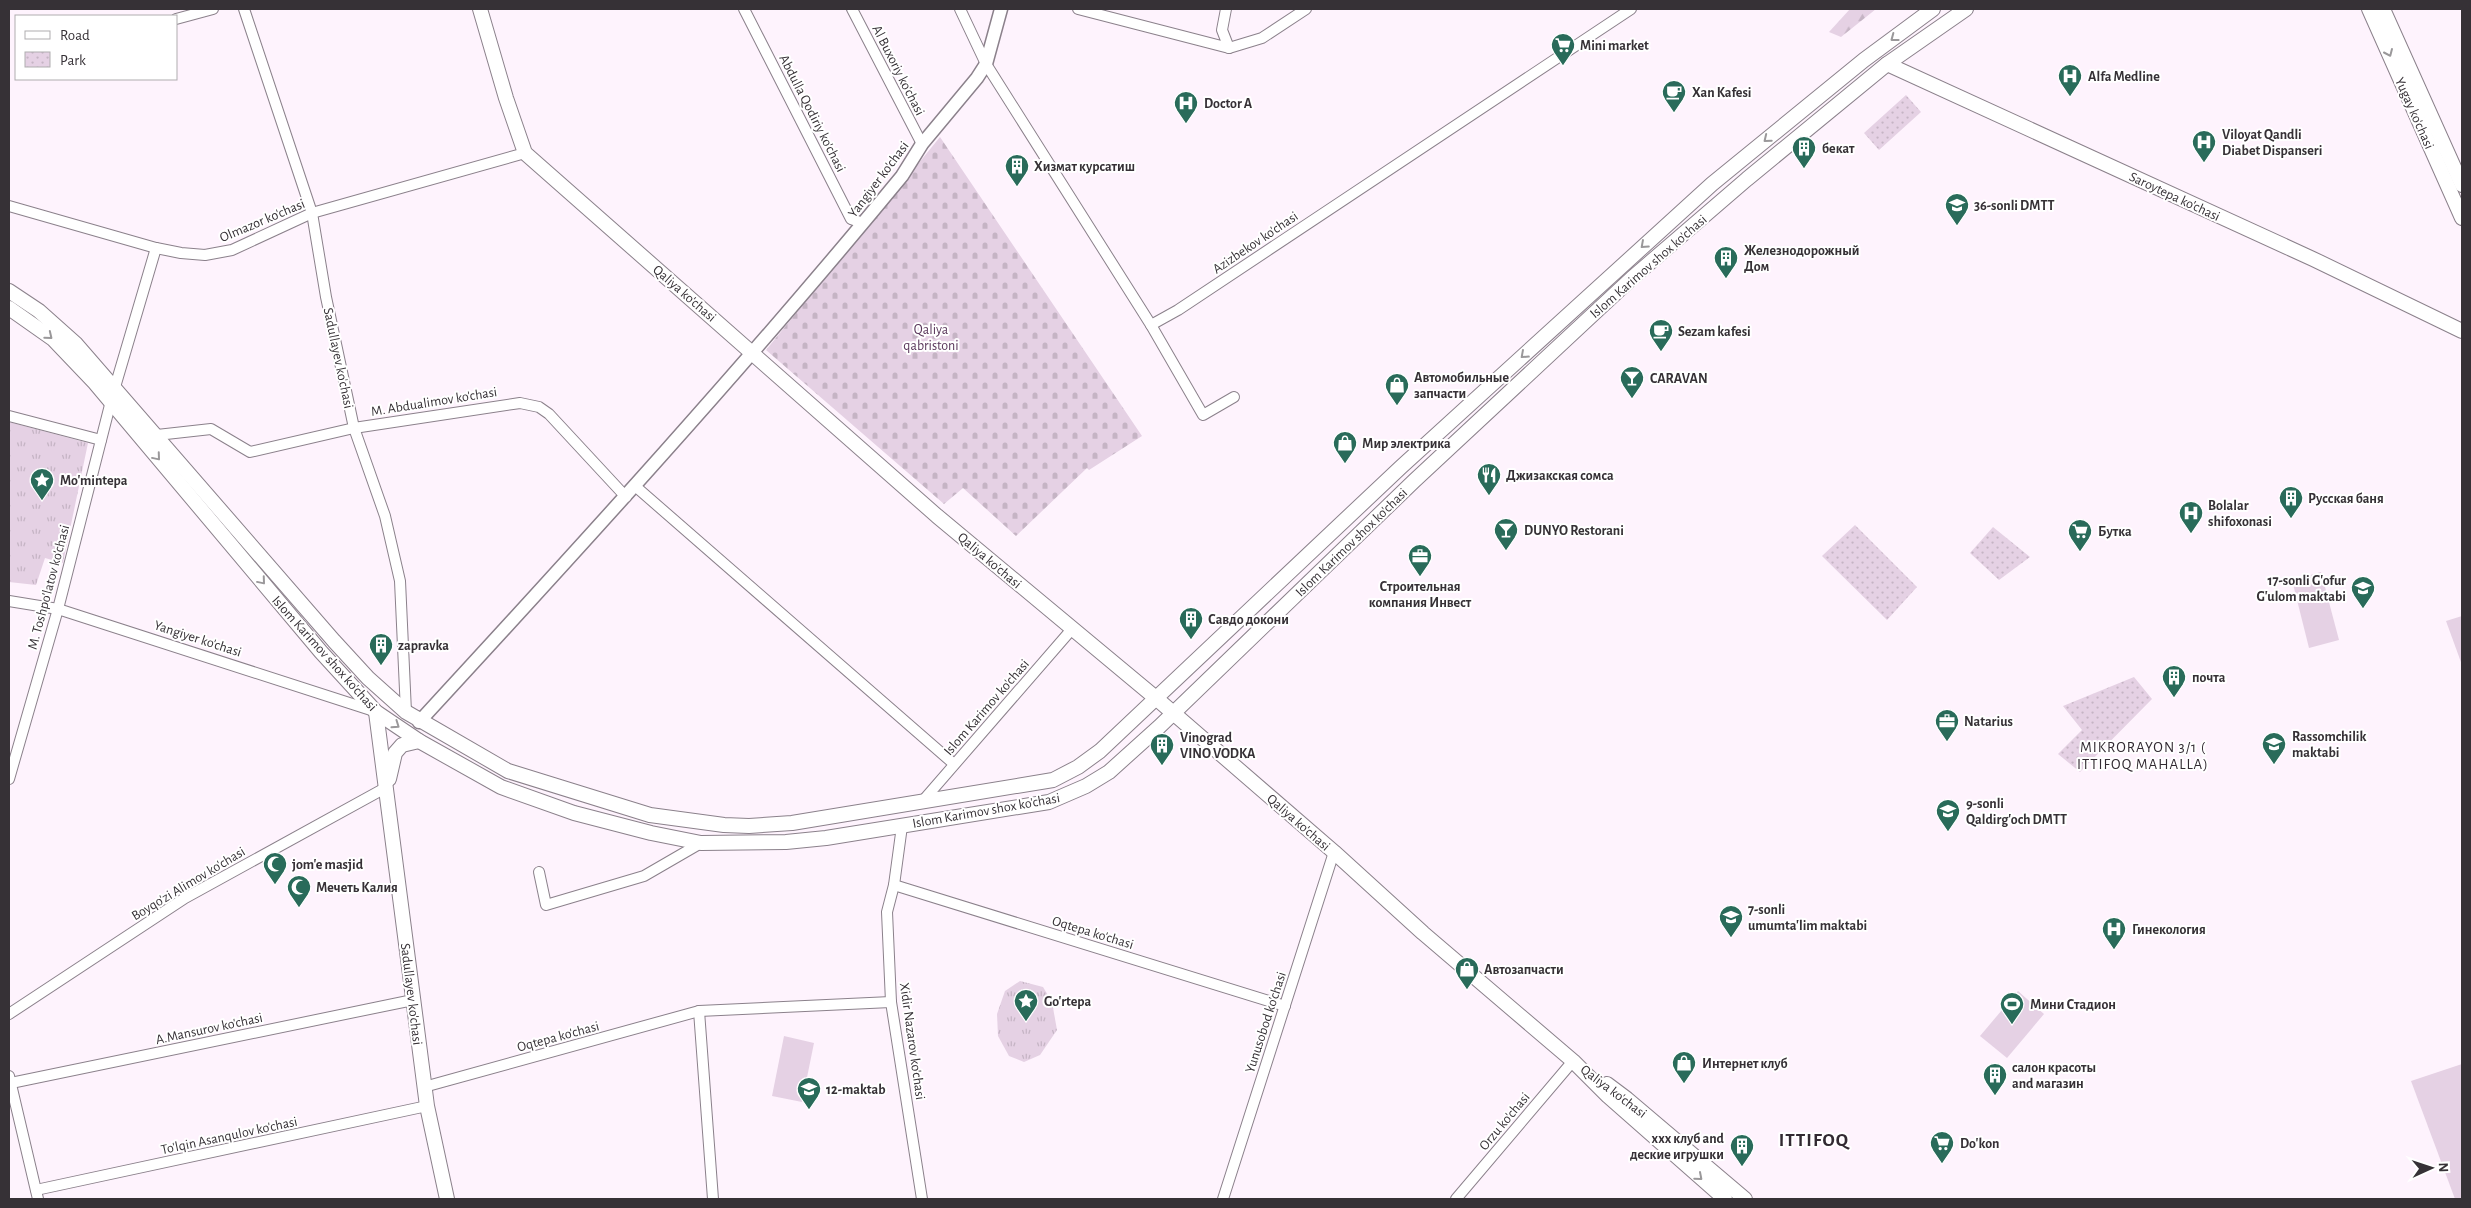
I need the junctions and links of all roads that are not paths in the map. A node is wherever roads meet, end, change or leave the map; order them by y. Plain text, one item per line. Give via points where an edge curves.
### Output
1 (213, 9) edge
2 (244, 9) edge
3 (480, 9) edge
4 (744, 9) edge
5 (852, 9) edge
6 (960, 9) edge
7 (1000, 9) edge
8 (1078, 9) edge
9 (1226, 9) edge
10 (1306, 9) edge
11 (1631, 9) edge
12 (1934, 9) edge
13 (1966, 9) edge
14 (2369, 9) edge
15 (2383, 9) edge
16 (178, 18) edge
17 (1229, 48) junction
18 (986, 64) junction
19 (1887, 64) junction
20 (922, 144) junction
21 (525, 153) junction
22 (2458, 165) edge
23 (2462, 185) edge
24 (9, 206) edge
25 (312, 213) junction
26 (2462, 218) edge
27 (863, 223) junction
28 (156, 248) junction
29 (9, 290) edge
30 (1581, 302) junction
31 (9, 308) edge
32 (1591, 316) junction
33 (1151, 326) junction
34 (2462, 331) edge
35 (754, 353) junction
36 (115, 387) junction
37 (1234, 396) dead end
38 (111, 402) junction
39 (9, 416) edge
40 (354, 428) junction
41 (157, 435) junction
42 (101, 440) junction
43 (635, 486) junction
44 (211, 497) junction
45 (626, 497) junction
46 (199, 506) junction
47 (9, 601) edge
48 (58, 608) junction
49 (1072, 629) junction
50 (1157, 699) junction
51 (376, 712) junction
52 (406, 712) junction
53 (1172, 713) junction
54 (419, 722) junction
55 (419, 742) junction
56 (954, 764) junction
57 (9, 778) edge
58 (387, 787) junction
59 (920, 803) junction
60 (654, 815) junction
61 (902, 826) junction
62 (651, 833) junction
63 (701, 843) junction
64 (1334, 852) junction
65 (539, 872) dead end
66 (894, 886) junction
67 (413, 1000) junction
68 (891, 1002) junction
69 (1285, 1006) junction
70 (699, 1011) junction
71 (9, 1014) edge
72 (1573, 1061) junction
73 (10, 1079) edge
74 (424, 1087) junction
75 (427, 1106) junction
76 (37, 1195) edge
77 (447, 1199) edge
78 (713, 1199) edge
79 (922, 1199) edge
80 (1223, 1199) edge
81 (1456, 1199) edge
82 (1725, 1199) edge
83 (1745, 1199) edge

1 - 16 street
2 - 25 street, Sadullayev ko'chasi
3 - 21 main road, Qaliya ko'chasi
4 - 27 street, Abdulla Qodiriy ko'chasi via 851,219
5 - 20 street, Al Buxoriy ko'chasi
6 - 18 street
7 - 18 street, Yangiyer ko'chasi
8 - 17 street
9 - 17 street via 1222,30
10 - 17 street via 1262,38
11 - 33 street, Azizbekov ko'chasi
12 -> 30 main road, Islom Karimov shox ko'chasi via 1864,60 1712,184
13 - 19 main road, Islom Karimov shox ko'chasi
14 -> 26 main road, Yugay ko'chasi
15 - 22 main road, Yugay ko'chasi
18 - 20 street, Yangiyer ko'chasi
18 - 33 street
19 - 32 main road, Islom Karimov shox ko'chasi via 1747,179
19 - 34 main road, Saroytepa ko'chasi via 2313,259
20 - 27 street, Yangiyer ko'chasi via 902,176
21 - 25 street, Olmazor ko'chasi
21 - 35 main road, Qaliya ko'chasi
22 - 23 main road, Yugay ko'chasi
24 - 28 street, Olmazor ko'chasi
25 - 28 street, Olmazor ko'chasi via 238,248 219,253 193,255
25 - 40 street, Sadullayev ko'chasi
27 - 35 street, Yangiyer ko'chasi
28 - 36 street
29 - 36 main road, Islom Karimov shox ko'chasi via 76,344
30 - 32 main road via 1580,311
30 -> 50 main road, Islom Karimov shox ko'chasi via 1403,465
31 -> 38 main road, Islom Karimov shox ko'chasi via 53,339
32 - 53 main road, Islom Karimov shox ko'chasi
33 - 37 street via 1203,415
35 - 43 street, Yangiyer ko'chasi
35 - 49 main road, Qaliya ko'chasi via 937,516
36 - 41 main road, Islom Karimov shox ko'chasi
38 - 42 street, M. Toshpo'latov ko'chasi
38 -> 46 main road, Islom Karimov shox ko'chasi
39 - 42 street
40 - 41 street, M. Abdualimov ko'chasi via 250,452 210,430
40 - 45 street, M. Abdualimov ko'chasi via 506,403 538,407 560,424
40 - 52 street, Sadullayev ko'chasi via 386,516 400,581
41 - 44 main road, Islom Karimov shox ko'chasi
42 - 48 street, M. Toshpo'latov ko'chasi
43 - 45 street, Yangiyer ko'chasi
43 - 56 street
44 - 46 main road
44 - 52 main road, Islom Karimov shox ko'chasi via 334,641
45 - 54 street, Yangiyer ko'chasi
46 -> 51 main road, Islom Karimov shox ko'chasi via 321,652
47 - 48 street, Yangiyer ko'chasi
48 - 51 street, Yangiyer ko'chasi
48 - 57 street, M. Toshpo'latov ko'chasi
49 - 50 main road, Qaliya ko'chasi
49 - 56 street, Islom Karimov ko'chasi
50 - 53 main road, Qaliya ko'chasi
50 - 59 main road, Islom Karimov shox ko'chasi via 1100,751 1053,780
51 -> 55 main road, Islom Karimov shox ko'chasi
51 - 58 main road, Sadullayev ko'chasi
52 - 54 main road, Islom Karimov shox ko'chasi
53 - 61 main road, Islom Karimov shox ko'chasi via 1109,772 1062,797 1049,802
53 - 64 main road, Qaliya ko'chasi
54 - 60 main road, Islom Karimov shox ko'chasi via 508,771
55 - 58 main road, Sadullayev ko'chasi via 402,744 396,753
55 - 62 main road, Islom Karimov shox ko'chasi via 501,787 574,813
56 - 59 street, Islom Karimov ko'chasi
58 - 67 main road, Sadullayev ko'chasi
58 - 71 street, Boyqo'zi Alimov ko'chasi via 184,898
59 - 60 main road, Islom Karimov shox ko'chasi via 835,818 749,826 724,826
60 - 62 main road via 657,825
61 - 63 main road, Islom Karimov shox ko'chasi via 786,842
61 - 66 street, Xidir Nazarov ko'chasi
62 - 63 main road, Islom Karimov shox ko'chasi
63 - 65 street via 644,876 546,905
64 - 69 street, Yunusobod ko'chasi
64 - 72 main road, Qaliya ko'chasi via 1423,934
66 - 68 street, Xidir Nazarov ko'chasi via 887,912
66 - 69 street, Oqtepa ko'chasi
67 - 73 street, A.Mansurov ko'chasi
67 - 74 main road, Sadullayev ko'chasi
68 - 70 street, Oqtepa ko'chasi
68 - 79 street, Xidir Nazarov ko'chasi
69 - 80 street, Yunusobod ko'chasi
70 - 74 street, Oqtepa ko'chasi
70 - 78 street
72 - 81 street, Orzu ko'chasi
72 -> 82 main road, Qaliya ko'chasi
72 - 83 main road, Qaliya ko'chasi via 1627,1099
73 - 76 street
74 - 75 main road, Sadullayev ko'chasi
75 - 76 street, To'lqin Asanqulov ko'chasi
75 - 77 main road, Sadullayev ko'chasi

